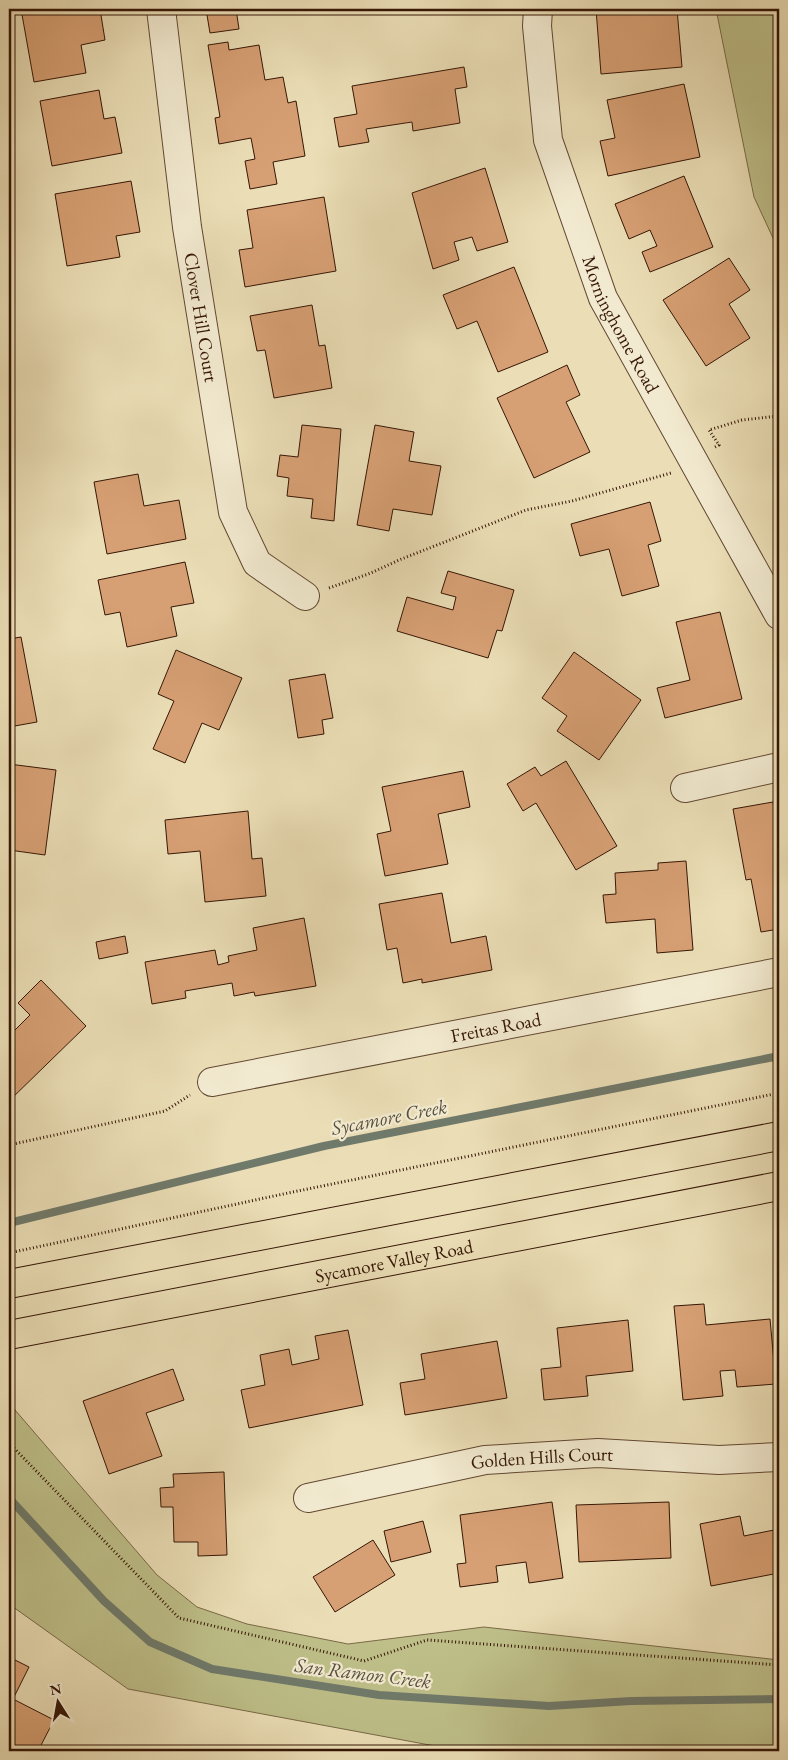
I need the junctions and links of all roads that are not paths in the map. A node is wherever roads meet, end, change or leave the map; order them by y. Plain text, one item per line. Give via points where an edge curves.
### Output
1 (161, 9) edge
2 (538, 9) edge
3 (305, 596) road end
4 (779, 615) edge
5 (779, 767) edge
6 (685, 788) dead end
7 (779, 972) edge
8 (212, 1082) road end
9 (779, 1136) edge
10 (779, 1186) edge
11 (9, 1284) edge
12 (9, 1335) edge
13 (779, 1457) edge
14 (308, 1498) dead end

1 - 3 street, Clover Hill Court via 187,227 233,512 257,563
2 - 4 street, Morninghome Road via 548,140 603,298
5 - 6 street
7 - 8 street, Freitas Road
9 - 11 main road
10 - 12 main road, Sycamore Valley Road
13 - 14 street, Golden Hills Court via 719,1460 598,1453 485,1460

